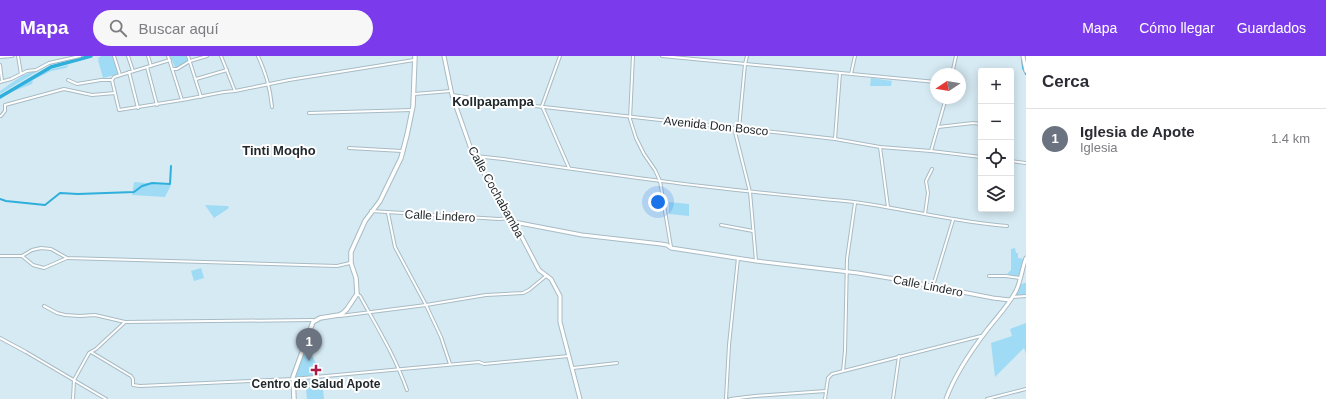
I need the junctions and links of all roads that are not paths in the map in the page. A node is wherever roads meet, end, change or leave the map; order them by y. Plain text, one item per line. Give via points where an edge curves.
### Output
1 (12, 56) edge
2 (18, 56) edge
3 (67, 56) edge
4 (80, 56) edge
5 (114, 56) edge
6 (128, 56) edge
7 (148, 56) edge
8 (168, 56) edge
9 (188, 56) edge
10 (207, 56) edge
11 (221, 56) edge
12 (258, 56) edge
13 (444, 56) edge
14 (560, 56) edge
15 (634, 56) edge
16 (662, 56) edge
17 (747, 56) edge
18 (855, 56) edge
19 (956, 56) edge
20 (1023, 56) edge
21 (0, 57) edge
22 (415, 58) edge
23 (67, 59) junction
24 (170, 60) junction
25 (190, 61) junction
26 (745, 64) junction
27 (0, 65) edge
28 (151, 66) junction
29 (147, 67) junction
30 (953, 68) edge
31 (172, 69) junction
32 (227, 70) junction
33 (1026, 71) edge
34 (131, 72) junction
35 (840, 73) junction
36 (21, 74) junction
37 (851, 74) junction
38 (120, 75) junction
39 (196, 79) junction
40 (68, 80) dead end
41 (112, 80) junction
42 (1, 81) edge
43 (930, 81) edge
44 (269, 84) junction
45 (235, 91) junction
46 (115, 93) junction
47 (451, 93) junction
48 (413, 94) junction
49 (201, 97) junction
50 (182, 100) junction
51 (944, 104) edge
52 (157, 105) junction
53 (542, 106) junction
54 (272, 107) dead end
55 (138, 108) junction
56 (412, 110) junction
57 (309, 113) dead end
58 (0, 116) edge
59 (630, 116) junction
60 (978, 124) edge
61 (938, 127) junction
62 (734, 128) junction
63 (739, 128) junction
64 (835, 139) junction
65 (880, 147) junction
66 (349, 148) dead end
67 (403, 151) junction
68 (931, 151) junction
69 (475, 156) junction
70 (978, 157) edge
71 (1014, 161) edge
72 (1026, 162) edge
73 (569, 168) junction
74 (932, 169) dead end
75 (660, 181) junction
76 (750, 192) junction
77 (855, 202) junction
78 (888, 207) junction
79 (371, 211) junction
80 (388, 213) junction
81 (925, 214) junction
82 (510, 218) junction
83 (953, 220) junction
84 (514, 222) junction
85 (721, 225) dead end
86 (1007, 226) dead end
87 (754, 231) junction
88 (671, 248) junction
89 (0, 256) edge
90 (22, 256) junction
91 (67, 258) junction
92 (738, 258) junction
93 (1026, 258) edge
94 (756, 262) junction
95 (350, 263) junction
96 (846, 271) junction
97 (546, 276) junction
98 (989, 276) dead end
99 (1020, 278) junction
100 (933, 286) junction
101 (357, 294) junction
102 (1026, 296) edge
103 (1011, 298) junction
104 (426, 305) junction
105 (44, 306) dead end
106 (369, 312) junction
107 (339, 315) junction
108 (315, 320) junction
109 (125, 322) junction
110 (983, 336) junction
111 (0, 338) edge
112 (91, 352) junction
113 (569, 356) junction
114 (900, 356) junction
115 (617, 363) dead end
116 (451, 365) junction
117 (572, 368) junction
118 (400, 370) junction
119 (843, 371) junction
120 (293, 379) junction
121 (74, 380) junction
122 (1026, 389) edge
123 (407, 390) dead end
124 (826, 391) junction
125 (73, 399) edge
126 (106, 399) edge
127 (294, 399) edge
128 (580, 399) edge
129 (726, 399) edge
130 (730, 399) edge
131 (825, 399) edge
132 (893, 399) edge
133 (946, 399) edge
134 (987, 399) edge

1 - 21 street
2 - 36 street
3 - 23 street
4 - 23 street
5 - 38 street
6 - 34 street
7 - 28 street
8 - 24 street
9 - 25 street
10 - 25 street
11 - 32 street
12 - 44 street
13 - 47 street, Calle Cochabamba
14 - 53 street
15 - 59 street
16 - 26 street
17 - 26 street
18 - 37 street
19 - 30 street
20 - 33 street
22 - 44 street
22 - 48 main road
23 - 36 street
24 - 28 street
24 - 31 street
25 - 31 street via 177,69
25 - 39 street
26 - 35 street
26 - 63 street
27 - 42 street
28 - 29 street
29 - 34 street
29 - 52 street
31 - 50 street
32 - 39 street
32 - 45 street
34 - 38 street
34 - 55 street
35 - 37 street
35 - 64 street
36 - 42 street
37 - 43 street
38 - 41 street
39 - 49 street
40 - 41 street via 77,84
41 - 46 street
44 - 45 street
44 - 54 street
45 - 49 street
46 - 55 street via 119,110
46 - 58 street via 92,95 64,89 8,103
47 - 48 street, Avenida Don Bosco
47 - 53 street, Avenida Don Bosco via 498,102
47 - 69 street, Calle Cochabamba
48 - 56 main road
49 - 50 street
50 - 52 street
51 - 61 street
52 - 55 street
53 - 59 street, Avenida Don Bosco
53 - 73 street
56 - 57 street
56 - 67 main road
59 - 62 street, Avenida Don Bosco
59 - 75 street via 636,138
60 - 61 street
61 - 68 street
62 - 63 street, Avenida Don Bosco
62 - 76 street
63 - 64 street, Avenida Don Bosco
64 - 65 street, Avenida Don Bosco
65 - 68 street, Avenida Don Bosco
65 - 78 street
66 - 67 street
67 - 79 main road via 388,187
68 - 70 street, Avenida Don Bosco
69 - 73 street
69 - 82 street, Calle Cochabamba
71 - 72 street
73 - 75 street
74 - 81 street via 926,181 928,193
75 - 76 street
75 - 88 street
76 - 77 street
76 - 87 street
77 - 78 street
77 - 96 street
78 - 81 street
79 - 80 street, Calle Lindero
79 - 95 main road via 351,252
80 - 82 street, Calle Lindero
80 - 104 street via 395,247
81 - 83 street
82 - 84 street, Calle Cochabamba
83 - 86 street
83 - 100 street
84 - 88 street, Calle Lindero via 582,236 661,244
84 - 97 street, Calle Cochabamba via 539,270
85 - 87 street
87 - 94 street
88 - 92 street, Calle Lindero
89 - 90 street
90 - 91 street via 41,248 51,249
90 - 91 street via 33,265 44,268
91 - 95 street via 337,266
92 - 94 street, Calle Lindero
92 - 129 street
93 - 99 street
94 - 96 street, Calle Lindero
95 - 101 main road via 356,278
96 - 100 street, Calle Lindero
96 - 119 street
97 - 104 street via 523,293 486,295
97 - 113 street, Calle Cochabamba via 553,282 560,296 560,322
98 - 99 street
99 - 103 street
100 - 103 street, Calle Lindero via 994,298
101 - 106 street
101 - 107 main road via 347,309
102 - 103 street
103 - 110 street
104 - 106 street
104 - 116 street
105 - 109 street via 65,315 95,315
106 - 107 street
106 - 118 street
107 - 108 main road
108 - 109 street
108 - 120 main road
109 - 112 street
110 - 114 street
110 - 133 street via 954,379
111 - 121 street
112 - 120 street via 131,376 134,386
112 - 121 street
113 - 116 street
113 - 117 street, Calle Cochabamba
114 - 119 street
114 - 132 street
115 - 117 street
116 - 118 street
117 - 128 street, Calle Cochabamba
118 - 120 street
118 - 123 street
119 - 124 street via 829,376
120 - 127 main road
121 - 125 street
121 - 126 street
122 - 134 street
124 - 130 street
124 - 131 street

